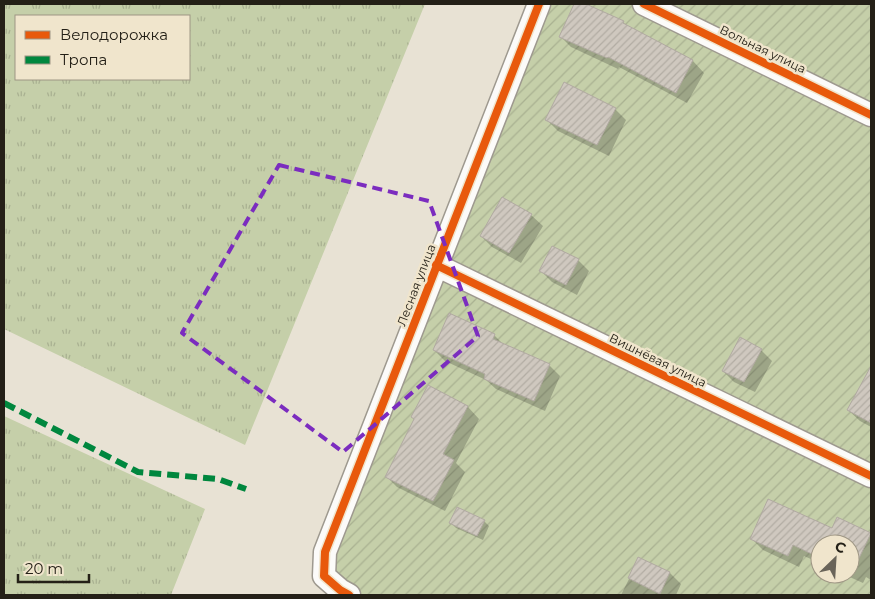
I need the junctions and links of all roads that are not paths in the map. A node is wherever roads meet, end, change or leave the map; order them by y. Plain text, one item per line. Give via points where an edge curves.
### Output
1 (539, 4) edge
2 (644, 4) edge
3 (871, 115) edge
4 (436, 265) junction
5 (871, 476) edge
6 (349, 595) edge

1 - 4 street, Лесная улица
2 - 3 street, Вольная улица
4 - 5 street, Вишнёвая улица
4 - 6 street, Лесная улица via 325,552 324,576

